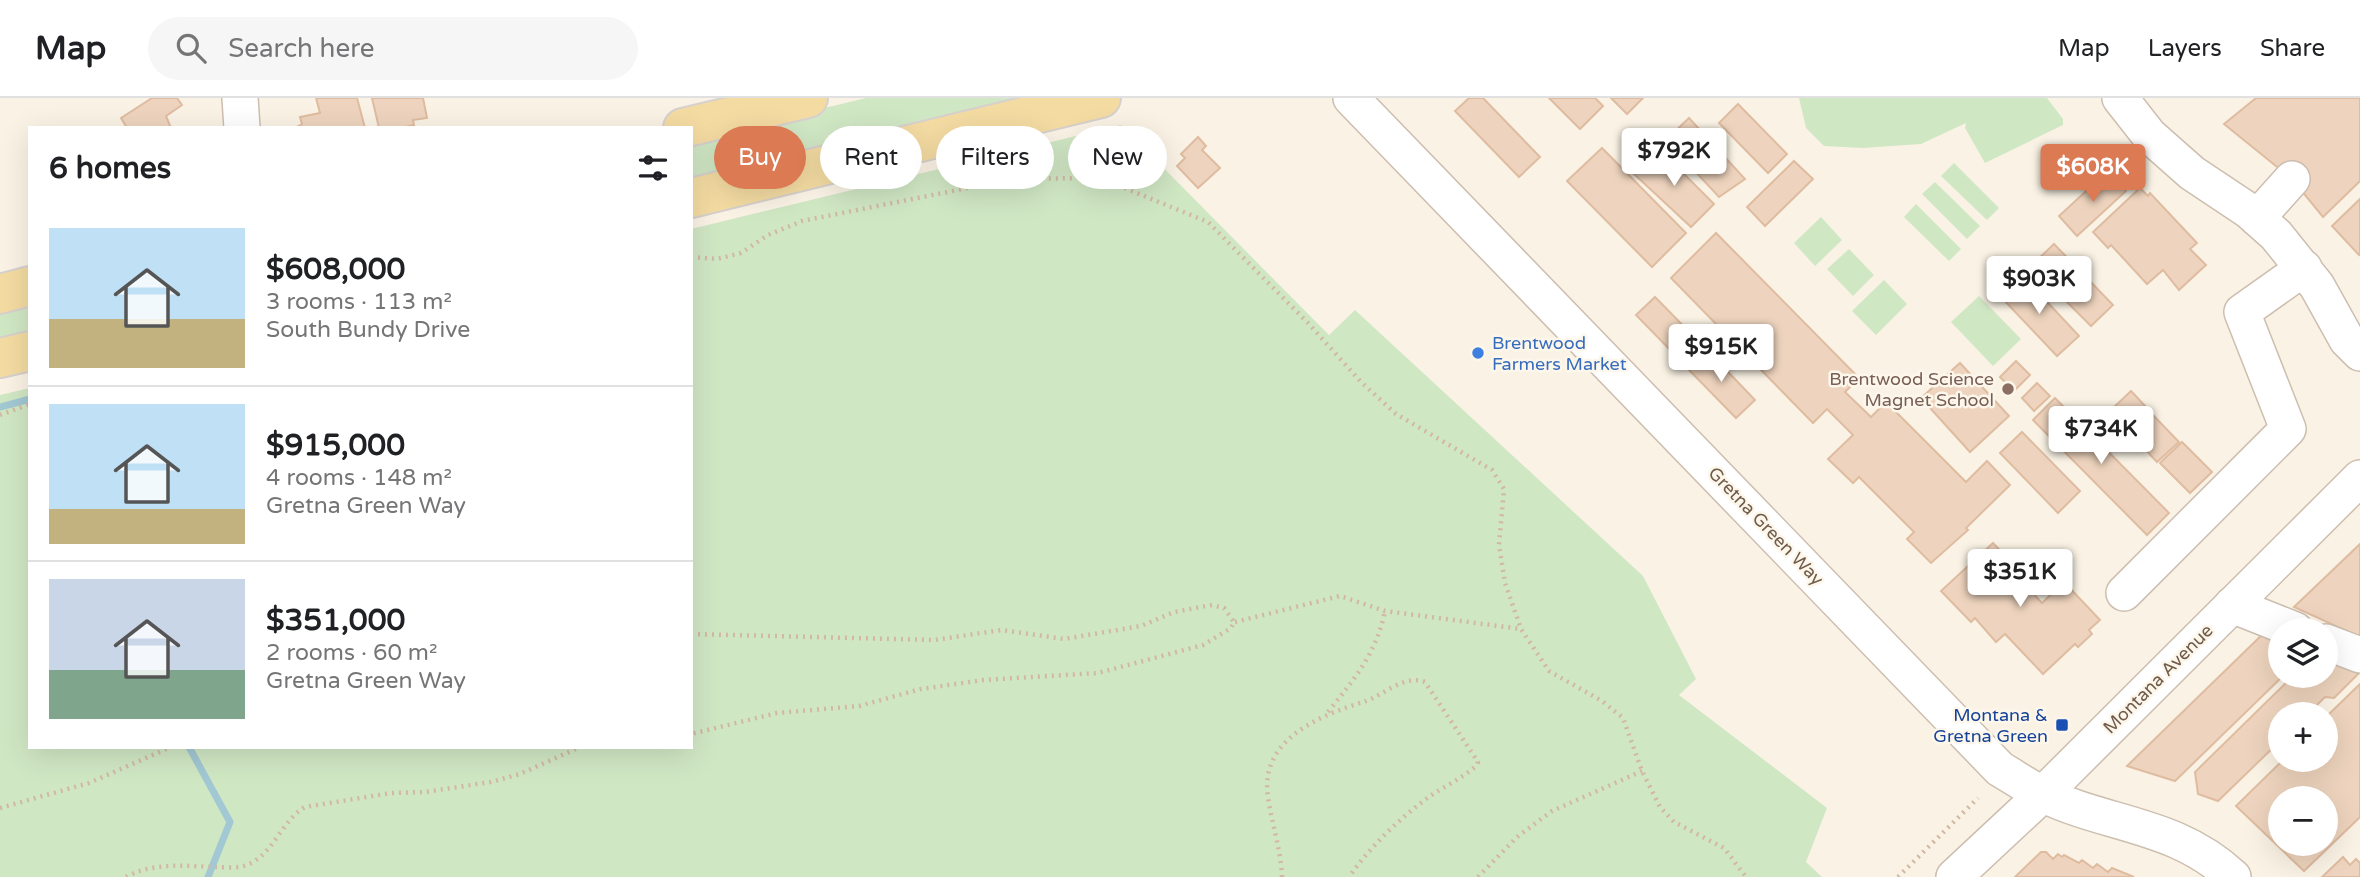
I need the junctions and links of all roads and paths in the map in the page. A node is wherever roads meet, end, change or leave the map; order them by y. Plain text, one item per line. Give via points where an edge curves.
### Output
1 (240, 98) edge
2 (808, 98) edge
3 (1101, 98) edge
4 (1351, 98) edge
5 (2120, 98) edge
6 (242, 126) edge
7 (690, 126) edge
8 (2292, 179) dead end
9 (693, 198) edge
10 (2257, 218) junction
11 (693, 257) edge
12 (2304, 268) junction
13 (28, 286) edge
14 (0, 293) edge
15 (28, 351) edge
16 (2360, 353) edge
17 (0, 358) edge
18 (28, 405) edge
19 (0, 415) edge
20 (2360, 478) edge
21 (2124, 593) dead end
22 (2232, 605) junction
23 (1385, 611) junction
24 (2268, 619) edge
25 (1234, 622) junction
26 (1521, 629) junction
27 (693, 634) edge
28 (2338, 647) edge
29 (2360, 655) edge
30 (1326, 714) junction
31 (693, 734) edge
32 (166, 749) edge
33 (576, 749) edge
34 (1642, 771) junction
35 (2043, 794) junction
36 (1978, 798) dead end
37 (0, 808) edge
38 (126, 877) edge
39 (1282, 877) edge
40 (1349, 877) edge
41 (1478, 877) edge
42 (1746, 877) edge
43 (1898, 877) edge
44 (1954, 877) edge
45 (2233, 877) edge

1 - 6 street
2 - 7 main road
3 - 9 main road
4 - 35 street, Gretna Green Way via 2000,769
5 - 10 street via 2149,135 2192,173
8 - 10 street
10 - 12 street
11 - 26 path via 717,259 741,253 802,220 961,188 1049,177 1085,178 1122,187 1208,222 1396,414 1492,470 1504,489 1499,545 1505,583
12 - 16 street via 2347,340
12 - 21 street via 2242,312 2288,429
13 - 14 main road
15 - 17 main road
18 - 19 path
20 - 22 street, Montana Avenue
22 - 24 street
22 - 35 street, Montana Avenue
23 - 25 path via 1340,596
23 - 26 path
23 - 30 path via 1379,640 1359,674
25 - 27 path via 1224,608 1212,605 1174,612 1141,626 1064,639 1002,630 933,640
25 - 31 path via 1203,645 1098,673 921,689 859,706 777,713
26 - 34 path via 1549,671 1623,718
28 - 29 street
30 - 39 path via 1300,727 1281,748 1271,770 1267,794
30 - 40 path via 1417,679 1425,682 1478,762 1393,827
32 - 37 path via 89,783
33 - 38 path via 491,782 305,807 293,814 275,840 249,864 151,867
34 - 41 path via 1552,811 1517,837
34 - 42 path via 1660,807 1674,822 1724,848
35 - 44 street, Montana Avenue
35 - 45 street, Gretna Green Way via 2188,845
36 - 43 path

